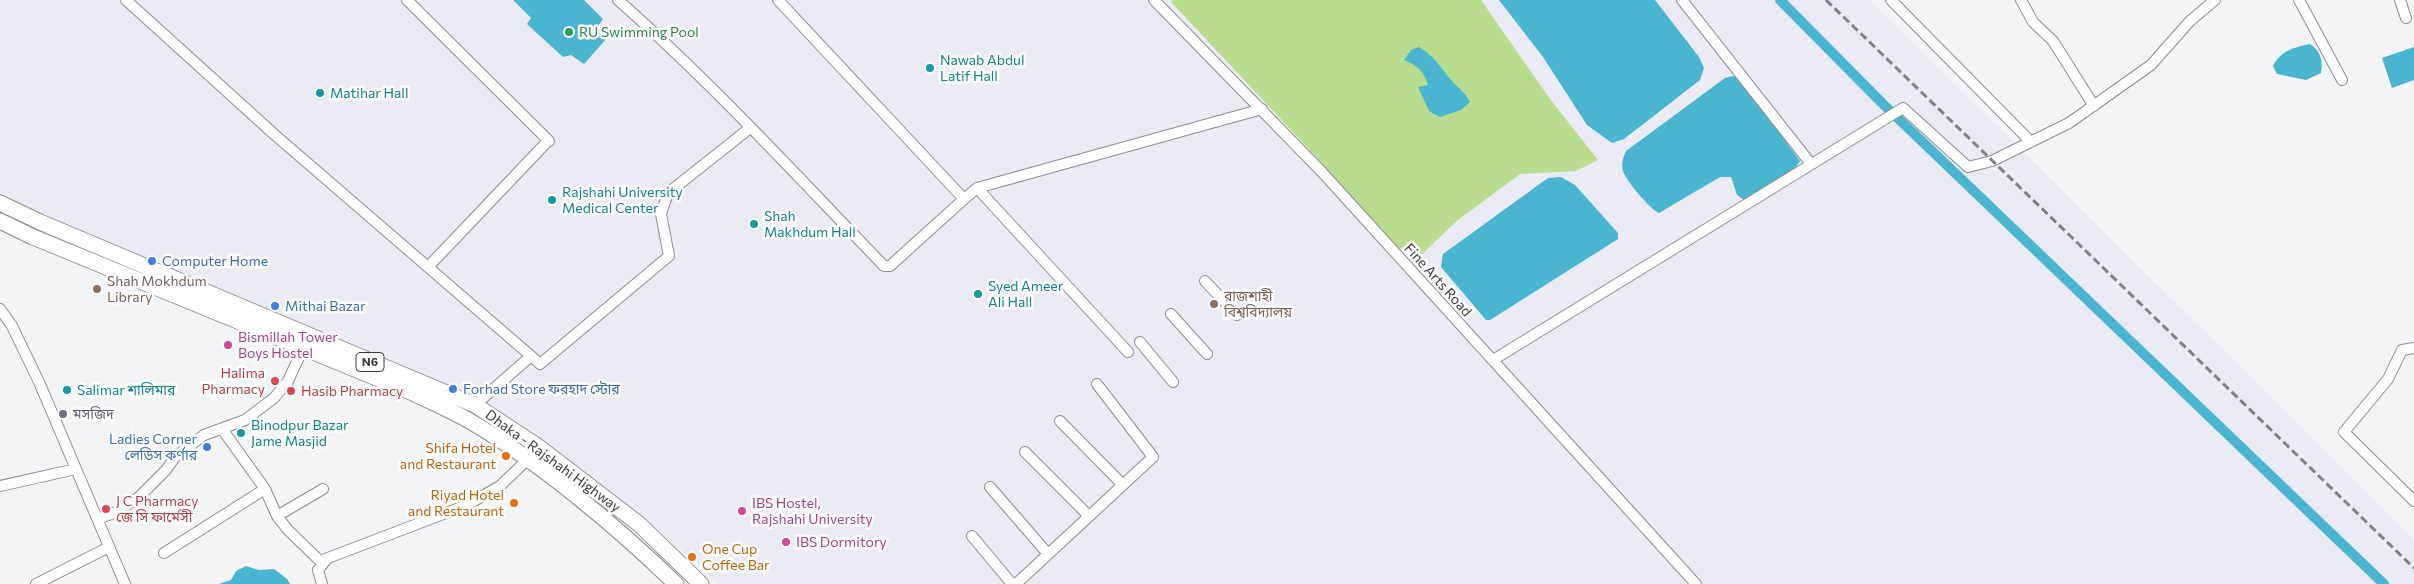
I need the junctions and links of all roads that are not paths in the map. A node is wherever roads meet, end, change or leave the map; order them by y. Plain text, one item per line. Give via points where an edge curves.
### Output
1 (126, 0) edge
2 (407, 0) edge
3 (618, 0) edge
4 (778, 0) edge
5 (1154, 0) edge
6 (1682, 0) edge
7 (1891, 0) edge
8 (2021, 0) edge
9 (2215, 0) edge
10 (2299, 0) edge
11 (2400, 0) edge
12 (2406, 18) dead end
13 (2342, 80) dead end
14 (2094, 106) junction
15 (1262, 110) junction
16 (750, 128) junction
17 (2031, 142) junction
18 (1811, 164) junction
19 (976, 188) junction
20 (964, 198) junction
21 (0, 203) edge
22 (0, 221) edge
23 (428, 267) junction
24 (1205, 281) dead end
25 (0, 309) edge
26 (1171, 314) dead end
27 (1237, 315) dead end
28 (306, 342) junction
29 (1140, 342) dead end
30 (2414, 348) edge
31 (1128, 352) dead end
32 (1207, 354) dead end
33 (531, 356) junction
34 (1493, 360) junction
35 (1173, 382) dead end
36 (1097, 384) dead end
37 (475, 405) junction
38 (1060, 421) dead end
39 (222, 429) junction
40 (1025, 452) dead end
41 (528, 460) junction
42 (76, 469) junction
43 (1123, 485) junction
44 (0, 486) edge
45 (990, 488) dead end
46 (265, 489) junction
47 (323, 489) dead end
48 (2414, 501) edge
49 (277, 516) junction
50 (1089, 516) junction
51 (98, 520) junction
52 (972, 536) dead end
53 (110, 547) junction
54 (164, 553) dead end
55 (1048, 554) junction
56 (326, 560) junction
57 (672, 583) edge
58 (36, 584) edge
59 (126, 584) edge
60 (322, 584) edge
61 (701, 584) edge
62 (1012, 584) edge
63 (1016, 584) edge
64 (1696, 584) edge

1 - 23 street
2 - 23 street via 548,142
3 - 16 street
4 - 20 street
5 - 15 street, Fine Arts Road
6 - 18 street
7 - 17 street
8 - 14 street via 2033,22 2053,41
9 - 14 street via 2190,21 2151,65
10 - 13 street
11 - 12 street
14 - 17 street
15 - 19 street
15 - 34 street, Fine Arts Road
16 - 20 street via 887,267
16 - 33 street via 668,193 661,214 669,256 540,364
17 - 18 street via 1992,161 1968,167 1903,108
18 - 34 street
19 - 20 street
19 - 31 street
21 - 28 highway, Dhaka - Rajshahi Highway / N6
22 - 28 highway, Dhaka - Rajshahi Highway / N6 via 33,237
23 - 33 street
24 - 27 street
25 - 42 street via 12,326
26 - 32 street
28 - 37 highway, Dhaka - Rajshahi Highway / N6
28 - 39 street via 288,381 274,398 245,420
28 - 41 highway, Dhaka - Rajshahi Highway / N6 via 468,420
29 - 35 street
30 - 48 street via 2402,350 2388,379 2344,432
33 - 37 street
34 - 64 street, Fine Arts Road
36 - 43 street via 1153,457
37 - 61 highway, Dhaka - Rajshahi Highway / N6 via 536,445 639,524
38 - 43 street
39 - 46 street
39 - 51 street via 204,435 182,451 138,498
40 - 50 street
41 - 56 street via 500,486 467,505
41 - 57 highway, Dhaka - Rajshahi Highway / N6 via 629,539
42 - 44 street
42 - 51 street
43 - 50 street
45 - 55 street
46 - 49 street
46 - 54 street
47 - 49 street
49 - 56 street via 320,561
50 - 55 street
51 - 53 street
52 - 62 street
53 - 58 street
53 - 59 street
55 - 63 street
56 - 60 street via 318,570

